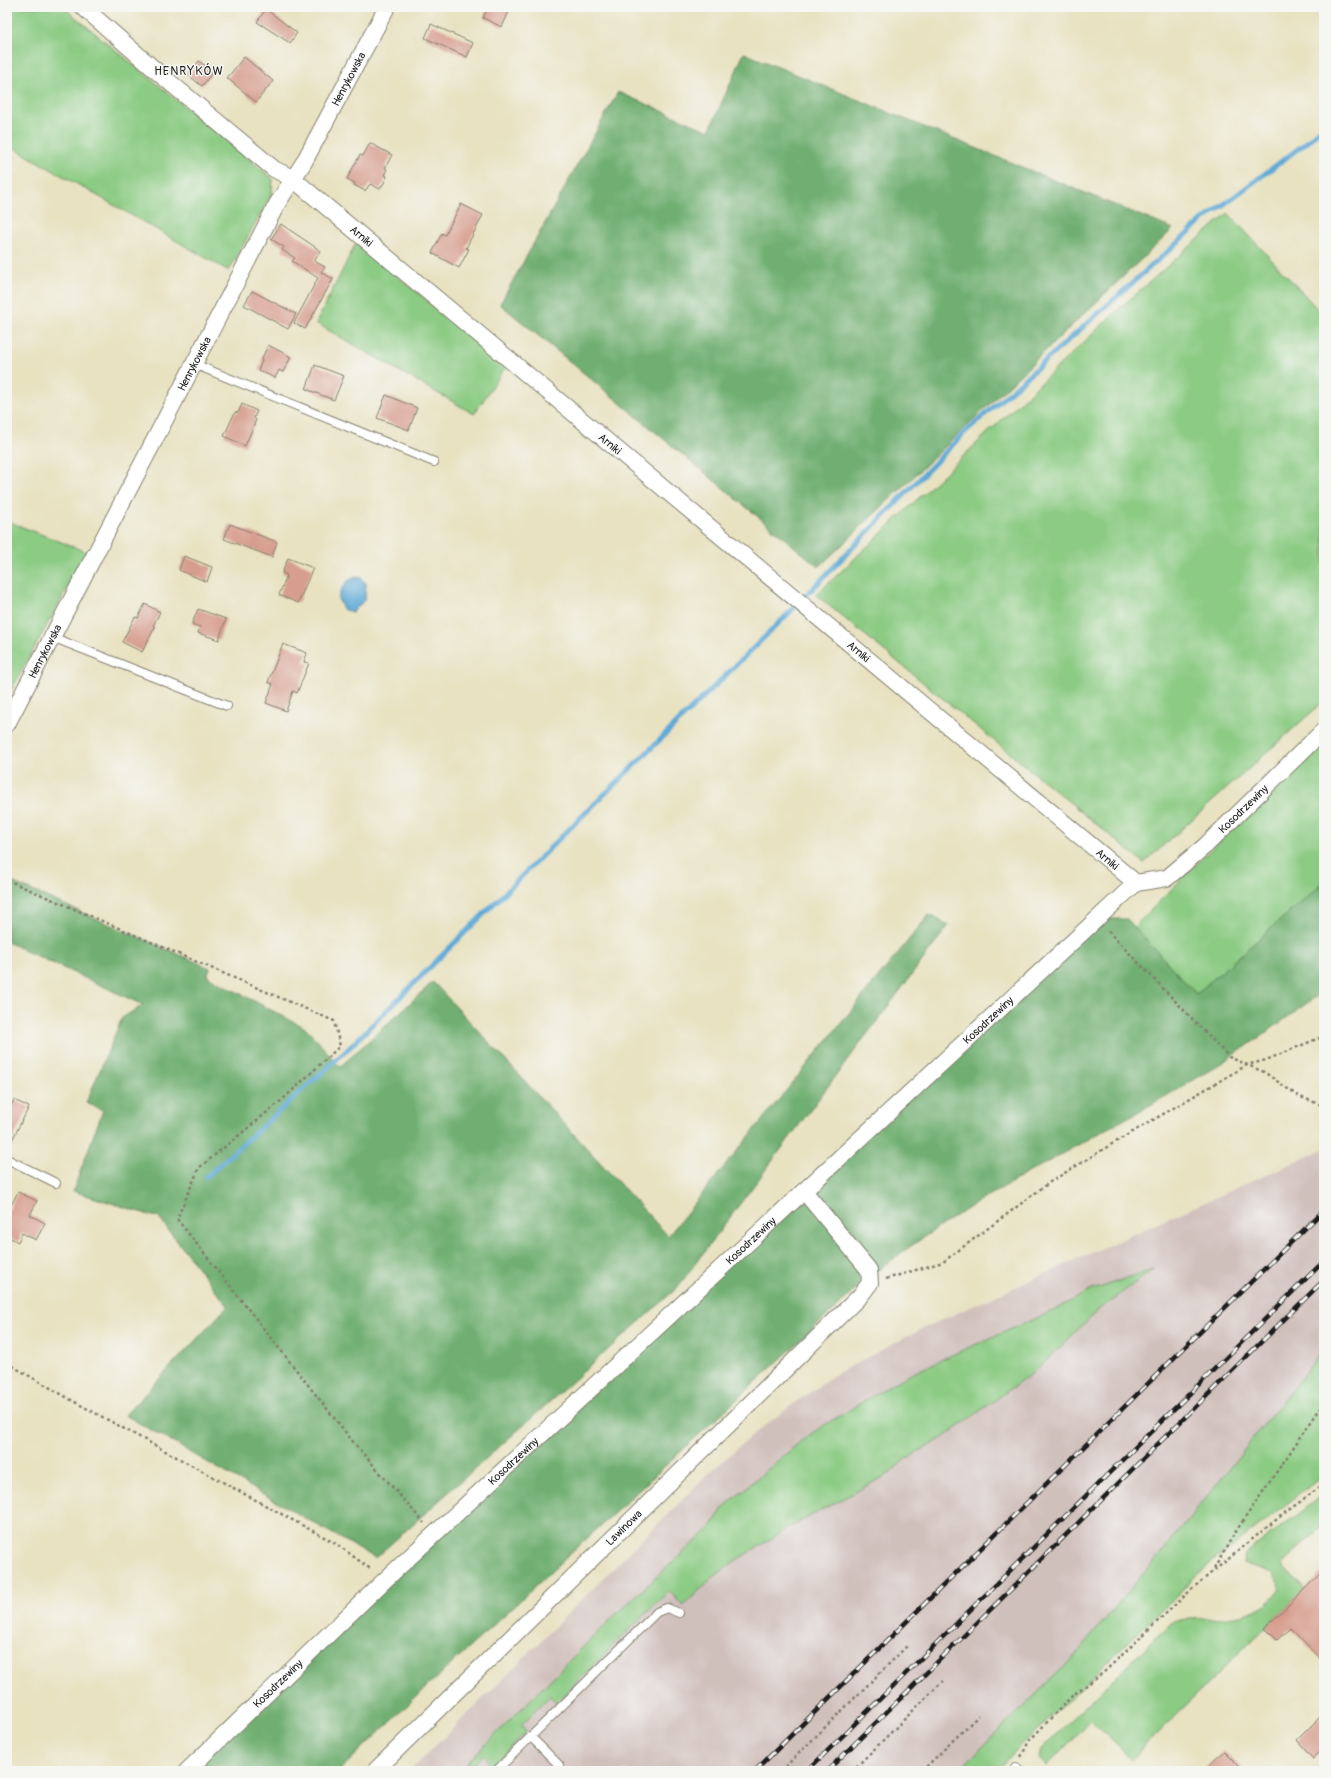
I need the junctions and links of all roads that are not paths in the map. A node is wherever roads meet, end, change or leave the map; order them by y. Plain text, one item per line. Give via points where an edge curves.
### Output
1 (83, 7) edge
2 (387, 7) edge
3 (292, 178) junction
4 (194, 364) junction
5 (434, 462) dead end
6 (52, 637) junction
7 (226, 706) dead end
8 (7, 724) edge
9 (1324, 730) edge
10 (1136, 883) junction
11 (7, 1159) edge
12 (56, 1183) dead end
13 (804, 1191) junction
14 (679, 1613) dead end
15 (530, 1737) junction
16 (559, 1765) dead end
17 (187, 1771) edge
18 (375, 1771) edge
19 (496, 1771) edge

1 - 3 street, Arniki via 274,169
2 - 3 street, Henrykowska via 304,162
3 - 4 street, Henrykowska
3 - 10 street, Arniki
4 - 5 lane
4 - 6 street, Henrykowska
6 - 7 lane
6 - 8 street, Henrykowska
9 - 10 street, Kosodrzewiny via 1205,846 1167,878
10 - 13 street, Kosodrzewiny
11 - 12 lane
13 - 17 street, Kosodrzewiny via 385,1580
13 - 18 street, Lawinowa via 869,1270 870,1284
14 - 15 lane via 667,1608 657,1612
15 - 16 lane
15 - 19 lane

